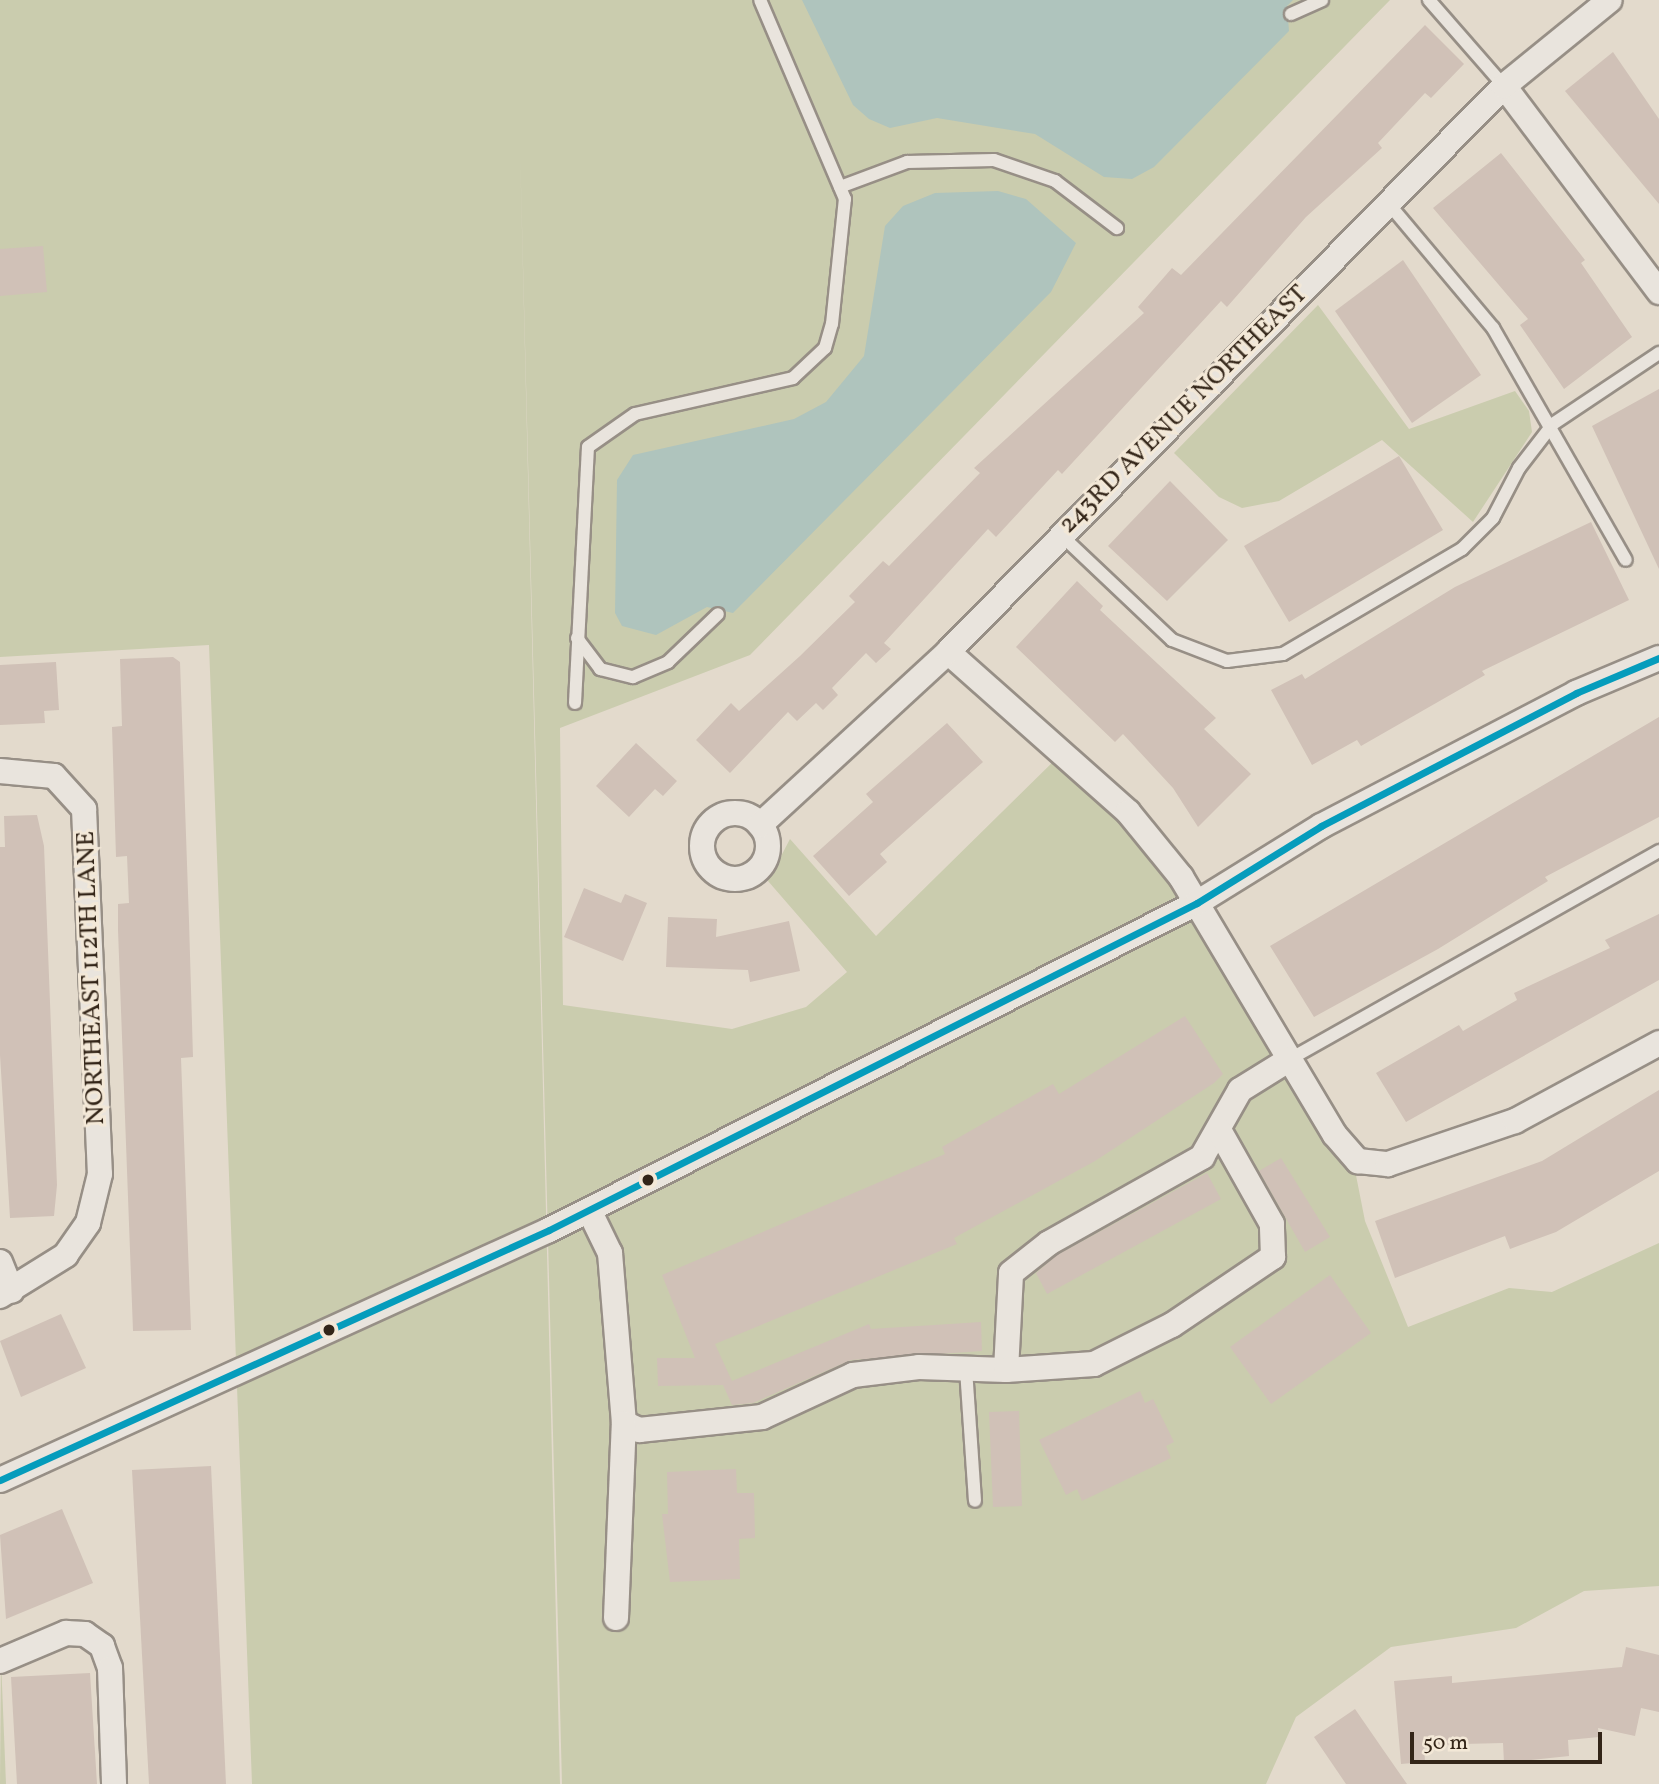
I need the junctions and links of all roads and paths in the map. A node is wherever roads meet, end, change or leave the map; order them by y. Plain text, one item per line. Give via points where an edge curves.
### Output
1 (760, 0) edge
2 (1322, 0) edge
3 (1429, 0) edge
4 (1610, 0) edge
5 (1291, 14) dead end
6 (1504, 86) junction
7 (840, 187) junction
8 (1388, 204) junction
9 (1117, 228) dead end
10 (1659, 292) edge
11 (1659, 353) edge
12 (1553, 424) junction
13 (1061, 535) junction
14 (1626, 560) dead end
15 (718, 614) dead end
16 (577, 638) junction
17 (948, 652) junction
18 (1659, 658) edge
19 (575, 703) dead end
20 (0, 771) edge
21 (760, 825) dead end
22 (1659, 851) edge
23 (1197, 903) junction
24 (1659, 1043) edge
25 (1290, 1059) junction
26 (1219, 1130) junction
27 (589, 1210) junction
28 (0, 1262) edge
29 (6, 1294) edge
30 (966, 1368) junction
31 (1006, 1370) junction
32 (624, 1423) junction
33 (0, 1480) edge
34 (975, 1502) dead end
35 (616, 1618) dead end
36 (0, 1661) edge
37 (114, 1784) edge

1 - 7 lane
2 - 5 lane
3 - 6 lane
4 - 6 street, 243RD AVENUE NORTHEAST
6 - 8 street, 243RD AVENUE NORTHEAST
6 - 10 street
7 - 9 lane via 907,162 994,160 1055,181
7 - 16 lane via 846,220 832,324 815,359 769,388 635,414 588,447
8 - 12 lane via 1493,328
8 - 13 street, 243RD AVENUE NORTHEAST
11 - 12 lane
12 - 13 lane via 1519,468 1493,518 1462,549 1311,640 1253,661 1227,661 1172,640
12 - 14 lane
13 - 17 street, 243RD AVENUE NORTHEAST
15 - 16 lane via 668,662 633,677 600,669
16 - 19 lane
17 - 21 street, 243RD AVENUE NORTHEAST
17 - 23 street via 1128,811
18 - 23 street via 1576,693 1321,825
20 - 29 street, NORTHEAST 112TH LANE via 31,769 54,776 84,809 100,1174 88,1223 66,1255
22 - 25 lane
23 - 25 street
23 - 27 street
24 - 25 street via 1515,1121 1388,1164 1358,1161
25 - 26 street via 1240,1090
26 - 31 street via 1202,1157 1049,1243 1011,1273
26 - 31 street via 1272,1224 1273,1257 1172,1325 1094,1364
27 - 32 street via 610,1253
27 - 33 street
28 - 29 street
30 - 31 street
30 - 32 street via 853,1375 762,1417 711,1426 639,1430
30 - 34 lane
32 - 35 street
36 - 37 street via 66,1633 85,1634 102,1646 110,1668

